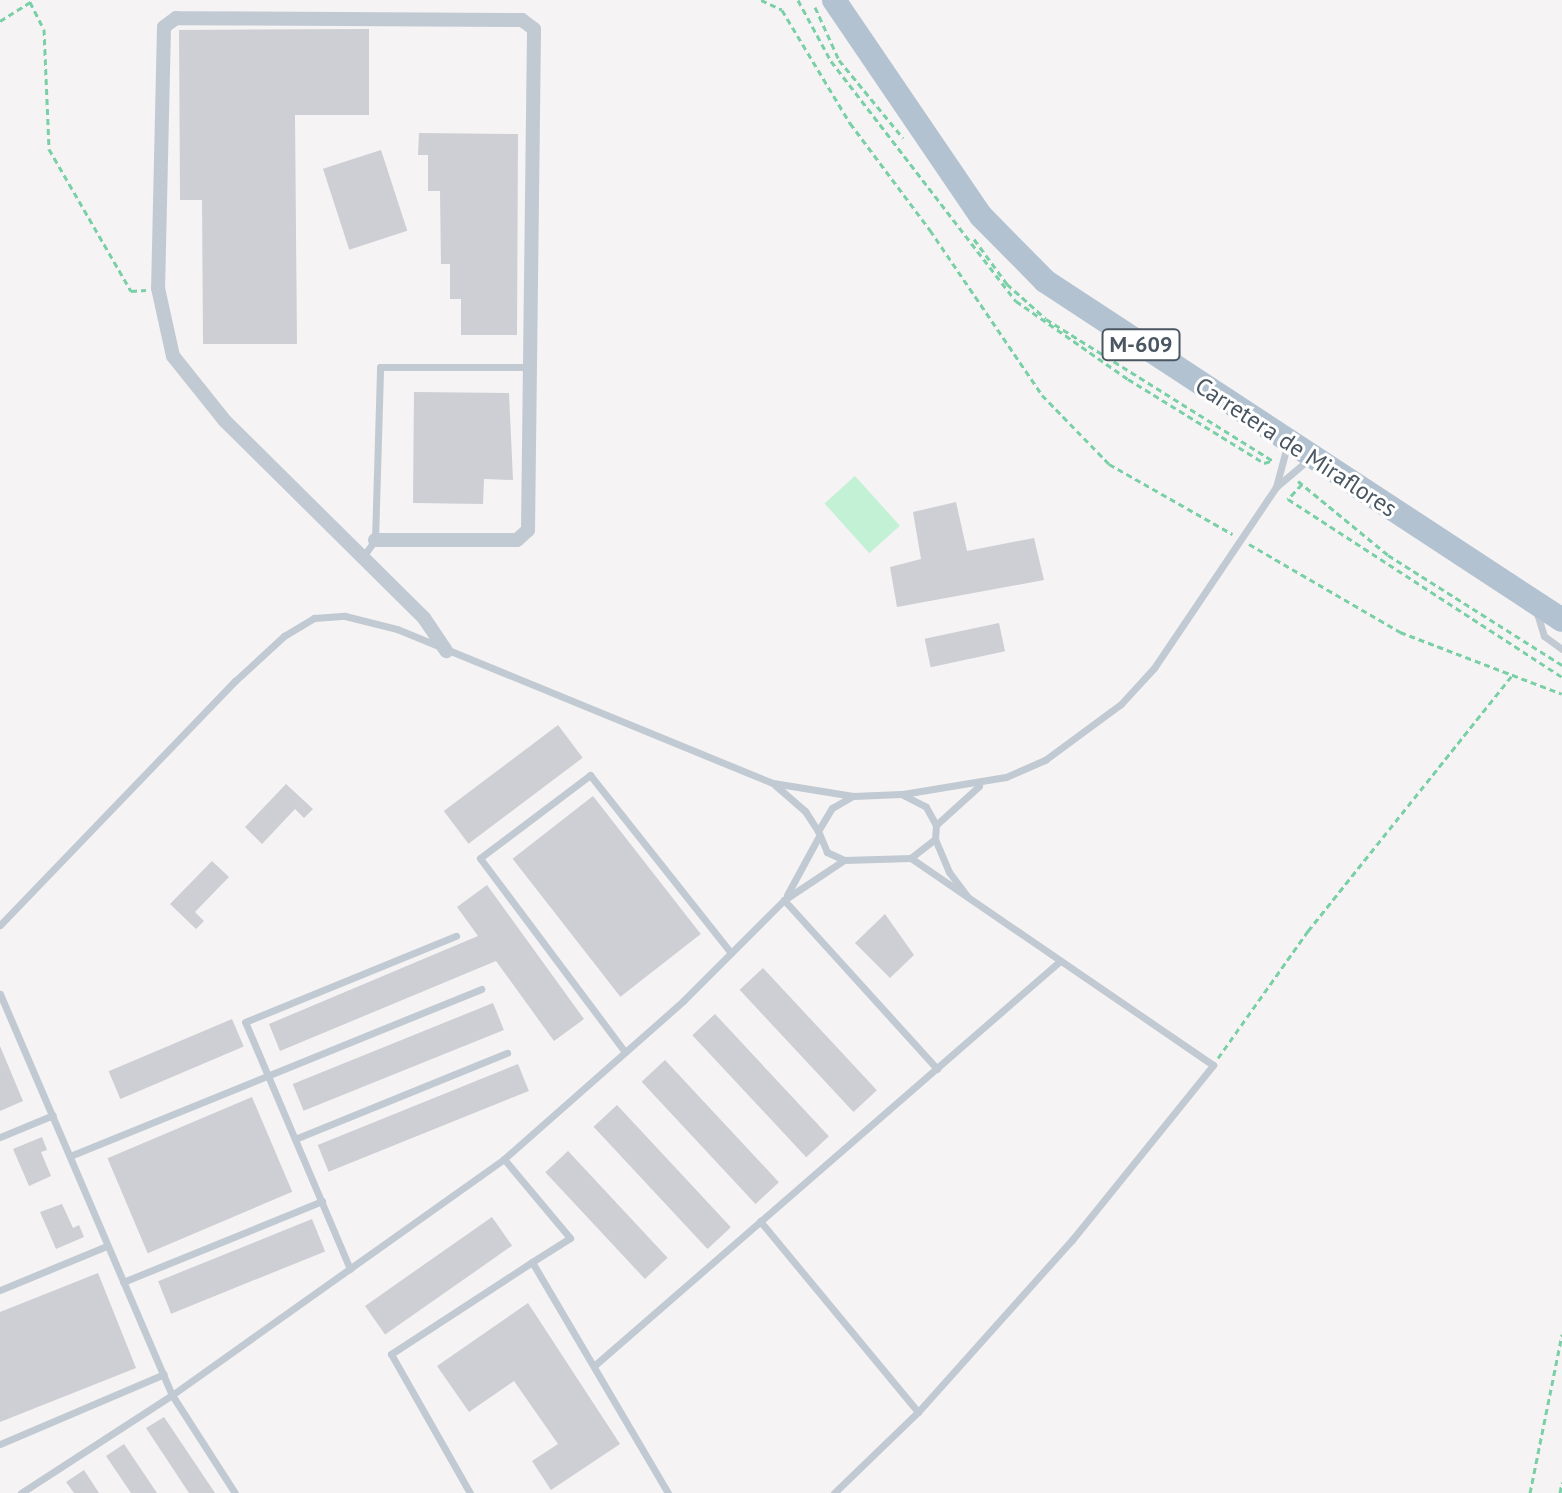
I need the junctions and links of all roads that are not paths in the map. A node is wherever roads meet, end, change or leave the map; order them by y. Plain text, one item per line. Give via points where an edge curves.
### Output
1 (834, 0) edge
2 (530, 367) junction
3 (1288, 443) junction
4 (1311, 458) junction
5 (1276, 487) junction
6 (375, 540) junction
7 (362, 558) junction
8 (1533, 600) junction
9 (1562, 620) edge
10 (1562, 649) edge
11 (446, 651) junction
12 (773, 783) junction
13 (980, 785) junction
14 (901, 794) junction
15 (853, 796) junction
16 (936, 825) junction
17 (818, 834) junction
18 (935, 839) junction
19 (911, 858) junction
20 (844, 860) junction
21 (784, 900) junction
22 (975, 905) junction
23 (0, 925) edge
24 (456, 936) dead end
25 (731, 953) junction
26 (1059, 962) junction
27 (481, 989) dead end
28 (0, 994) edge
29 (625, 1052) junction
30 (507, 1053) dead end
31 (937, 1069) junction
32 (269, 1077) junction
33 (53, 1115) junction
34 (0, 1137) edge
35 (295, 1139) junction
36 (70, 1156) junction
37 (504, 1159) junction
38 (322, 1201) junction
39 (760, 1221) junction
40 (107, 1246) junction
41 (532, 1262) junction
42 (350, 1269) junction
43 (123, 1282) junction
44 (0, 1290) edge
45 (595, 1365) junction
46 (164, 1374) junction
47 (172, 1395) junction
48 (918, 1412) junction
49 (0, 1444) edge
50 (21, 1493) edge
51 (235, 1493) edge
52 (470, 1493) edge
53 (668, 1493) edge
54 (834, 1493) edge

1 - 3 main road, Carretera de Miraflores / M-609 via 981,216 1012,250 1045,281
2 - 6 street via 528,530 517,540
2 - 6 lane via 380,367
2 - 7 street via 534,29 522,20 176,18 164,27 158,288 163,330 191,383
3 - 4 main road, Carretera de Miraflores / M-609
3 - 5 lane
4 - 5 lane
4 - 8 main road, Carretera de Miraflores / M-609
5 - 13 lane via 1154,668 1121,704 1045,760
6 - 7 lane
7 - 11 street via 424,618
8 - 9 main road, Carretera de Miraflores / M-609
8 - 10 lane via 1544,636
11 - 12 lane
11 - 23 lane via 397,629 345,616 314,618 284,636
12 - 15 lane
12 - 17 lane via 805,811
13 - 14 lane
13 - 16 lane
14 - 15 lane
14 - 16 lane via 926,807
15 - 17 lane via 832,808
16 - 18 lane
17 - 20 lane via 827,852
17 - 21 lane
18 - 19 lane
18 - 22 lane via 949,872
19 - 20 lane
19 - 22 lane
20 - 21 lane
21 - 25 lane
21 - 31 lane
22 - 26 lane
24 - 32 lane via 245,1022
25 - 29 lane
25 - 29 lane via 590,775 480,858
26 - 31 lane
26 - 48 lane via 1213,1065 1072,1240
27 - 32 lane
28 - 33 lane
29 - 37 lane
30 - 35 lane
31 - 39 lane
32 - 35 lane
32 - 36 lane
33 - 34 lane
33 - 36 lane
35 - 38 lane
36 - 40 lane
37 - 41 lane via 570,1238
37 - 42 lane
38 - 42 lane
38 - 43 lane
39 - 45 lane
39 - 48 lane
40 - 43 lane
40 - 44 lane
41 - 45 lane
41 - 52 lane via 391,1354
42 - 47 lane
43 - 46 lane
45 - 53 lane
46 - 47 lane
46 - 49 lane
47 - 50 lane
47 - 51 lane
48 - 54 lane

